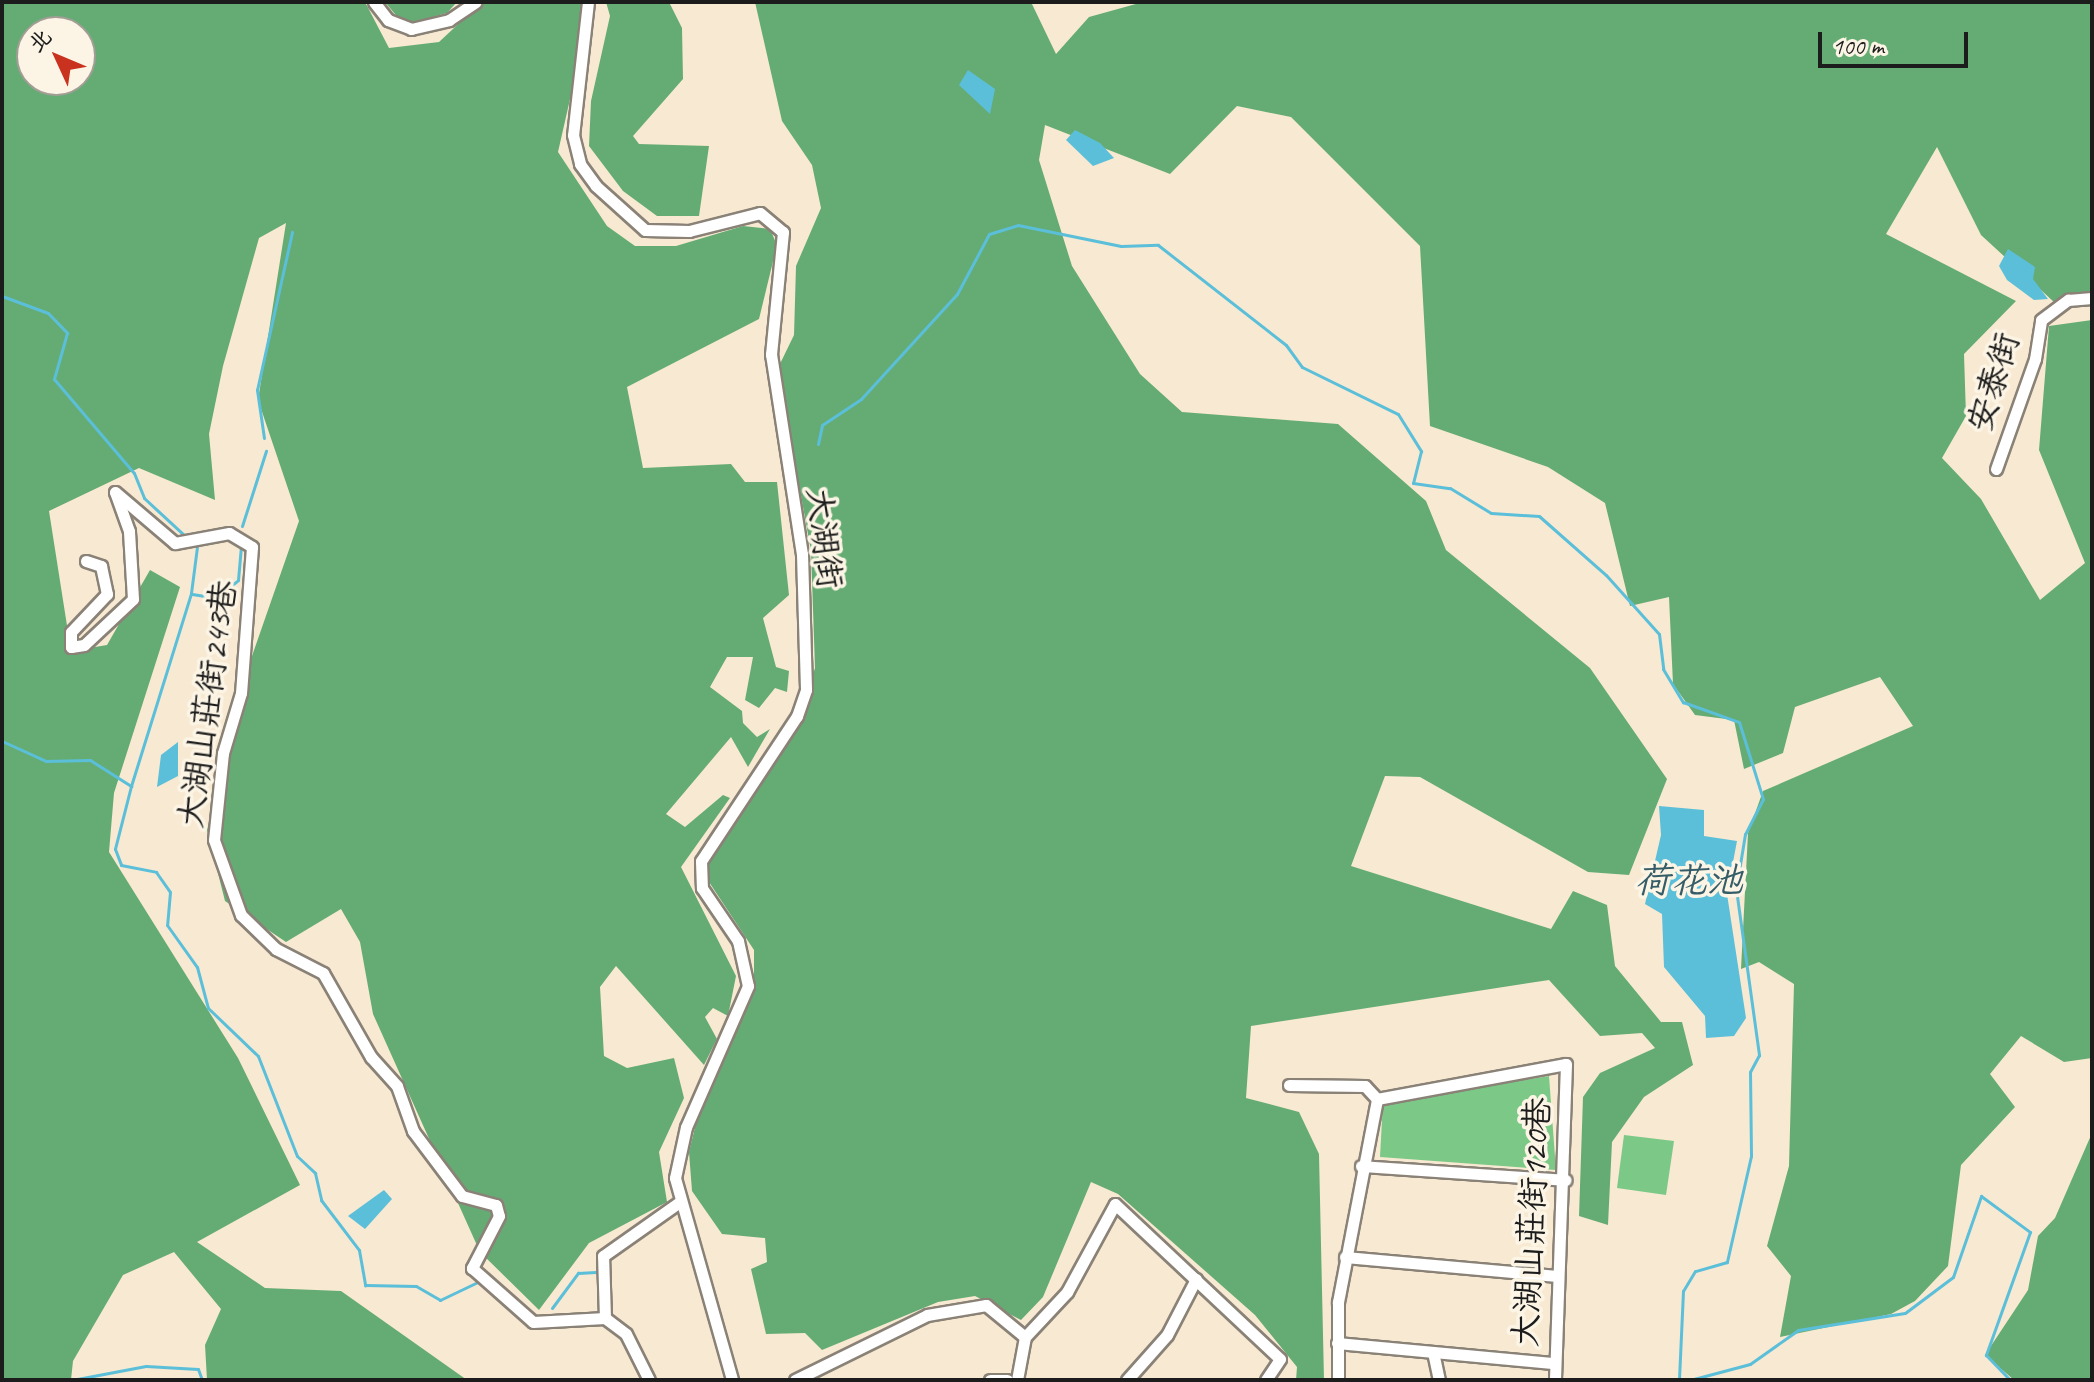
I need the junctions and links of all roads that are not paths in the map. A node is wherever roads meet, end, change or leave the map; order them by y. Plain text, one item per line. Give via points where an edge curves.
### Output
1 (374, 2) edge
2 (476, 2) edge
3 (588, 2) edge
4 (2092, 298) edge
5 (1996, 469) dead end
6 (86, 561) dead end
7 (1289, 1085) dead end
8 (1377, 1099) junction
9 (1361, 1166) junction
10 (1566, 1180) junction
11 (681, 1201) junction
12 (1345, 1257) junction
13 (1557, 1276) junction
14 (1196, 1279) junction
15 (605, 1318) junction
16 (1025, 1337) junction
17 (1337, 1343) junction
18 (1433, 1352) junction
19 (1552, 1363) junction
20 (649, 1380) edge
21 (732, 1380) edge
22 (795, 1380) edge
23 (990, 1380) edge
24 (1007, 1380) edge
25 (1017, 1380) edge
26 (1127, 1380) edge
27 (1266, 1380) edge
28 (1338, 1380) edge
29 (1439, 1380) edge
30 (1555, 1380) edge

1 - 2 street via 388,20 411,29 449,20
3 - 11 street, 大湖街 via 574,151 604,196 645,230 689,231 760,213 783,232 771,354 802,554 806,690 797,716 701,861 702,888 738,941 748,986 679,1148
4 - 5 street, 安泰街 via 2068,300 2041,320 2035,359
6 - 15 street, 大湖山莊街243巷 via 101,566 107,594 71,632 71,647 84,645 133,599 129,531 115,492 175,543 229,533 252,547 241,693 223,753 214,840 241,915 276,949 323,973 371,1057 397,1086 413,1131 462,1196 496,1205 499,1216 472,1268 533,1322
7 - 8 street via 1365,1086
8 - 9 street
8 - 10 street, 大湖山莊街120巷 via 1566,1064
9 - 10 street
9 - 12 street
10 - 13 street, 大湖山莊街120巷
11 - 15 street via 603,1256
11 - 21 street
12 - 13 street
12 - 17 street
13 - 19 street, 大湖山莊街120巷
14 - 16 street via 1115,1204 1067,1292
14 - 26 street via 1167,1335
14 - 27 street via 1280,1359
15 - 20 street via 626,1334
16 - 22 street via 986,1305 927,1315
16 - 25 street
17 - 18 street
17 - 28 street
18 - 19 street
18 - 29 street
19 - 30 street, 大湖山莊街120巷
23 - 24 street

